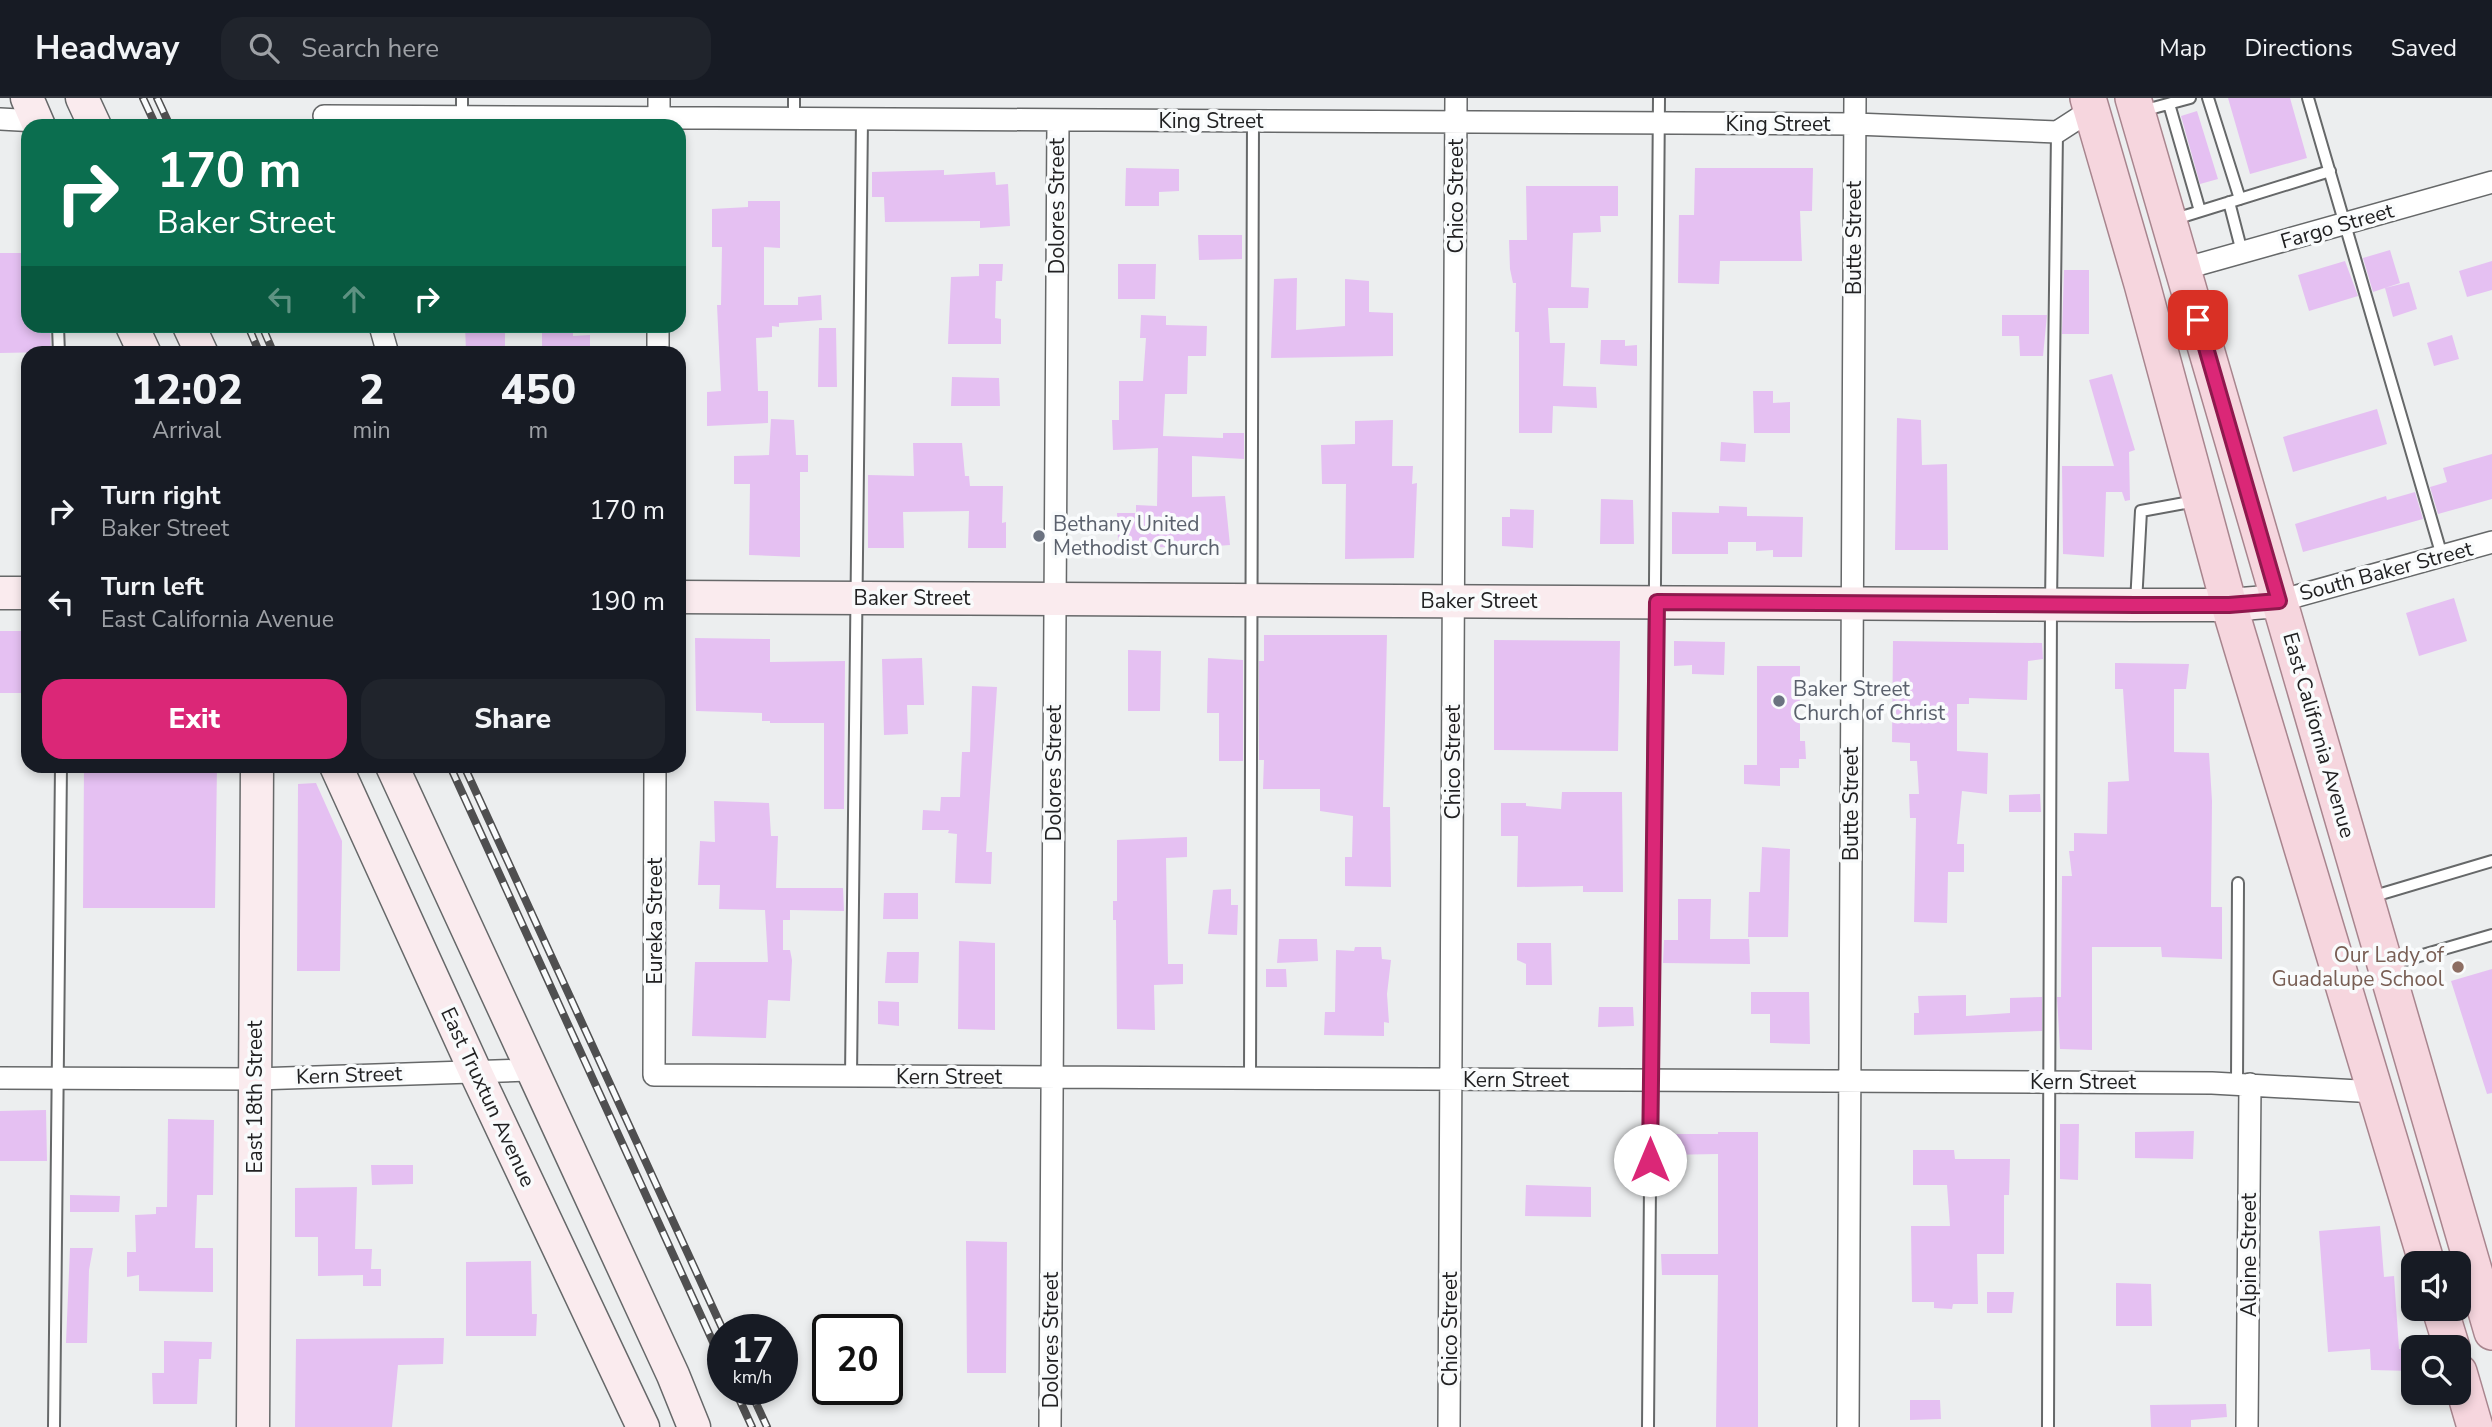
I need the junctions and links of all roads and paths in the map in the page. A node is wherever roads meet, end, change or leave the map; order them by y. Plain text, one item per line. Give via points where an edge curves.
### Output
1 (82, 98) edge
2 (1456, 98) edge
3 (1659, 98) edge
4 (1855, 98) edge
5 (2190, 98) edge
6 (2208, 98) edge
7 (2308, 98) edge
8 (2093, 102) edge
9 (2146, 105) edge
10 (462, 108) edge
11 (794, 108) edge
12 (323, 113) edge
13 (659, 114) edge
14 (41, 118) edge
15 (0, 119) edge
16 (92, 119) edge
17 (863, 119) junction
18 (1058, 120) junction
19 (1253, 121) junction
20 (1456, 122) junction
21 (1659, 123) junction
22 (1855, 124) junction
23 (2057, 132) junction
24 (2330, 172) junction
25 (2492, 182) edge
26 (2234, 201) junction
27 (2184, 216) junction
28 (2346, 223) junction
29 (2242, 252) junction
30 (2183, 269) junction
31 (2201, 500) junction
32 (2492, 542) edge
33 (2442, 556) junction
34 (0, 593) edge
35 (21, 593) edge
36 (686, 597) edge
37 (858, 597) junction
38 (1055, 598) junction
39 (1254, 600) junction
40 (1454, 601) junction
41 (2279, 601) junction
42 (1657, 602) junction
43 (1852, 603) junction
44 (2051, 604) junction
45 (2136, 605) junction
46 (2229, 605) junction
47 (61, 773) edge
48 (257, 773) edge
49 (339, 773) edge
50 (395, 773) edge
51 (655, 773) edge
52 (2492, 861) edge
53 (2238, 883) dead end
54 (2366, 898) junction
55 (2492, 935) edge
56 (2386, 966) junction
57 (529, 1070) junction
58 (474, 1071) junction
59 (654, 1075) joint
60 (851, 1076) junction
61 (1052, 1077) junction
62 (0, 1078) edge
63 (1250, 1078) junction
64 (57, 1079) junction
65 (256, 1079) junction
66 (1451, 1079) junction
67 (1651, 1080) junction
68 (1850, 1081) junction
69 (2051, 1082) junction
70 (2244, 1083) junction
71 (2377, 1092) junction
72 (2389, 1132) junction
73 (2423, 1251) edge
74 (2482, 1261) edge
75 (2492, 1332) edge
76 (2469, 1405) edge
77 (54, 1427) edge
78 (253, 1427) edge
79 (643, 1427) edge
80 (694, 1427) edge
81 (1051, 1427) edge
82 (1449, 1427) edge
83 (1648, 1427) edge
84 (1848, 1427) edge
85 (2048, 1427) edge
86 (2247, 1427) edge
87 (2475, 1427) edge

1 - 16 street
2 - 20 street, Chico Street
3 - 21 lane
4 - 22 street, Butte Street
5 - 9 lane
6 - 26 lane
7 - 24 lane
8 - 23 street
8 - 31 main road
9 - 27 main road, East California Avenue
10 - 12 street, King Street
10 - 13 street, King Street
11 - 13 street, King Street
11 - 17 street, King Street
14 - 15 street
17 - 18 street, King Street
17 - 37 lane
18 - 19 street, King Street
18 - 38 street, Dolores Street
19 - 20 street, King Street
19 - 39 lane
20 - 21 street, King Street
20 - 40 street, Chico Street
21 - 22 street, King Street
21 - 42 lane
22 - 23 street, King Street
22 - 43 street, Butte Street
23 - 44 lane
24 - 26 lane
24 - 28 lane
25 - 28 street, Fargo Street
26 - 27 lane
26 - 29 lane
27 - 30 main road, East California Avenue
28 - 29 street, Fargo Street
28 - 33 lane
29 - 30 street, Fargo Street
30 - 41 main road, East California Avenue
31 - 45 lane via 2141,510
31 - 46 main road
32 - 33 street, South Baker Street
33 - 41 street, South Baker Street
34 - 35 street
36 - 37 street, Baker Street
37 - 38 street, Baker Street
37 - 60 lane
38 - 39 street, Baker Street
38 - 61 street, Dolores Street
39 - 40 street, Baker Street
39 - 63 lane
40 - 42 street, Baker Street
40 - 66 street, Chico Street
41 - 46 street, Baker Street
41 - 54 main road, East California Avenue
42 - 43 street, Baker Street
42 - 67 lane
43 - 44 street, Baker Street
43 - 68 street, Butte Street
44 - 45 street, Baker Street
44 - 69 lane
45 - 46 street, Baker Street
46 - 71 main road
47 - 64 lane
48 - 65 street, East 18th Street
49 - 58 street, East Truxtun Avenue
50 - 57 street
51 - 59 street, Eureka Street
52 - 54 lane
53 - 70 lane
54 - 56 main road, East California Avenue
55 - 56 lane
56 - 74 main road, East California Avenue
57 - 58 street, Kern Street
57 - 80 street
58 - 65 street, Kern Street
58 - 79 street, East Truxtun Avenue
59 - 60 street, Kern Street
60 - 61 street, Kern Street
61 - 63 street, Kern Street
61 - 81 street, Dolores Street
62 - 64 street, Kern Street
63 - 66 street, Kern Street
64 - 65 street, Kern Street
64 - 77 lane
65 - 78 street, East 18th Street
66 - 67 street, Kern Street
66 - 82 street, Chico Street
67 - 68 street, Kern Street
67 - 83 lane
68 - 69 street, Kern Street
68 - 84 street, Butte Street
69 - 70 street, Kern Street
69 - 85 lane
70 - 71 street, Kern Street
70 - 86 street, Alpine Street
71 - 72 main road
72 - 73 main road
72 - 74 main road via 2453,1258
74 - 75 main road, East California Avenue
76 - 87 main road

